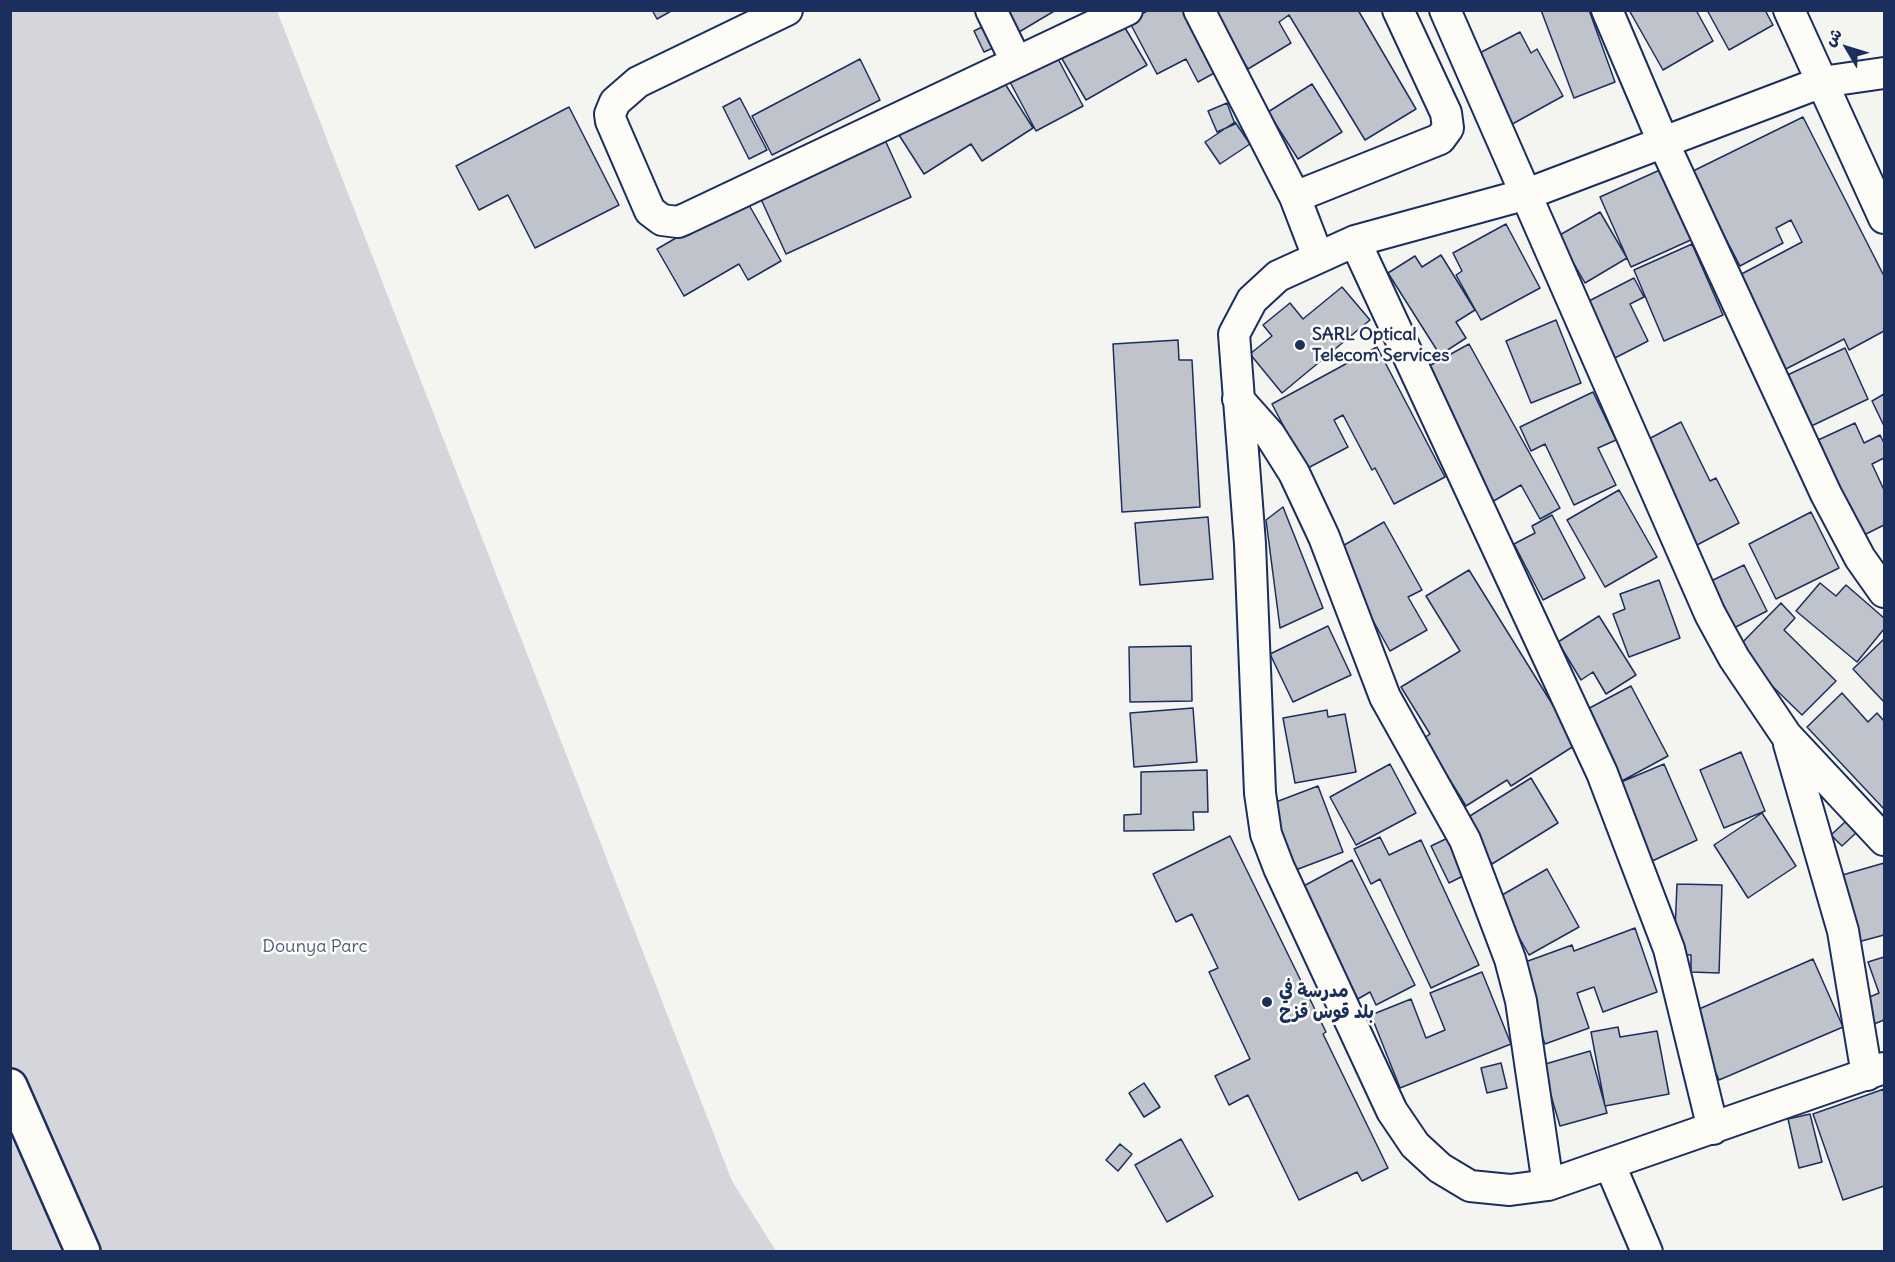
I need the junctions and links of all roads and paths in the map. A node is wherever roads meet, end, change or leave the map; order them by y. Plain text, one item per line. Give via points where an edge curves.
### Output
1 (787, 10) edge
2 (991, 10) edge
3 (1127, 10) edge
4 (1199, 10) edge
5 (1398, 10) edge
6 (1445, 10) edge
7 (1606, 10) edge
8 (1789, 10) edge
9 (1016, 61) junction
10 (1884, 73) edge
11 (1822, 82) junction
12 (1664, 144) junction
13 (1527, 194) junction
14 (1295, 197) junction
15 (1884, 218) edge
16 (1355, 241) junction
17 (1318, 257) junction
18 (1238, 399) junction
19 (1884, 592) edge
20 (1786, 735) junction
21 (1884, 840) edge
22 (1876, 1072) edge
23 (10, 1086) edge
24 (1713, 1129) junction
25 (1610, 1166) junction
26 (1548, 1185) junction
27 (83, 1251) edge
28 (1647, 1251) edge

1 - 9 street via 638,82 615,102 610,114 613,127 646,204 662,220 685,219
2 - 9 street
3 - 9 street
4 - 14 street
5 - 14 street via 1446,113 1448,128 1440,139
6 - 13 street
7 - 12 street
8 - 11 street
10 - 11 street
11 - 12 street
11 - 15 street
12 - 13 street
12 - 19 street via 1826,494 1860,558
13 - 16 street
13 - 20 street via 1710,614 1734,658
14 - 17 street
16 - 17 street
16 - 24 street via 1602,773 1669,949
17 - 18 street via 1278,276 1252,300 1241,317 1234,334
18 - 26 street via 1270,435 1294,473 1324,537 1385,697 1465,840 1510,959 1521,1001
18 - 26 street via 1250,544 1260,793 1266,834 1279,868 1392,1111 1415,1145 1440,1168 1470,1186 1510,1190
20 - 21 street
20 - 22 street via 1843,931
22 - 24 street
23 - 27 highway
24 - 25 street
25 - 26 street
25 - 28 street

